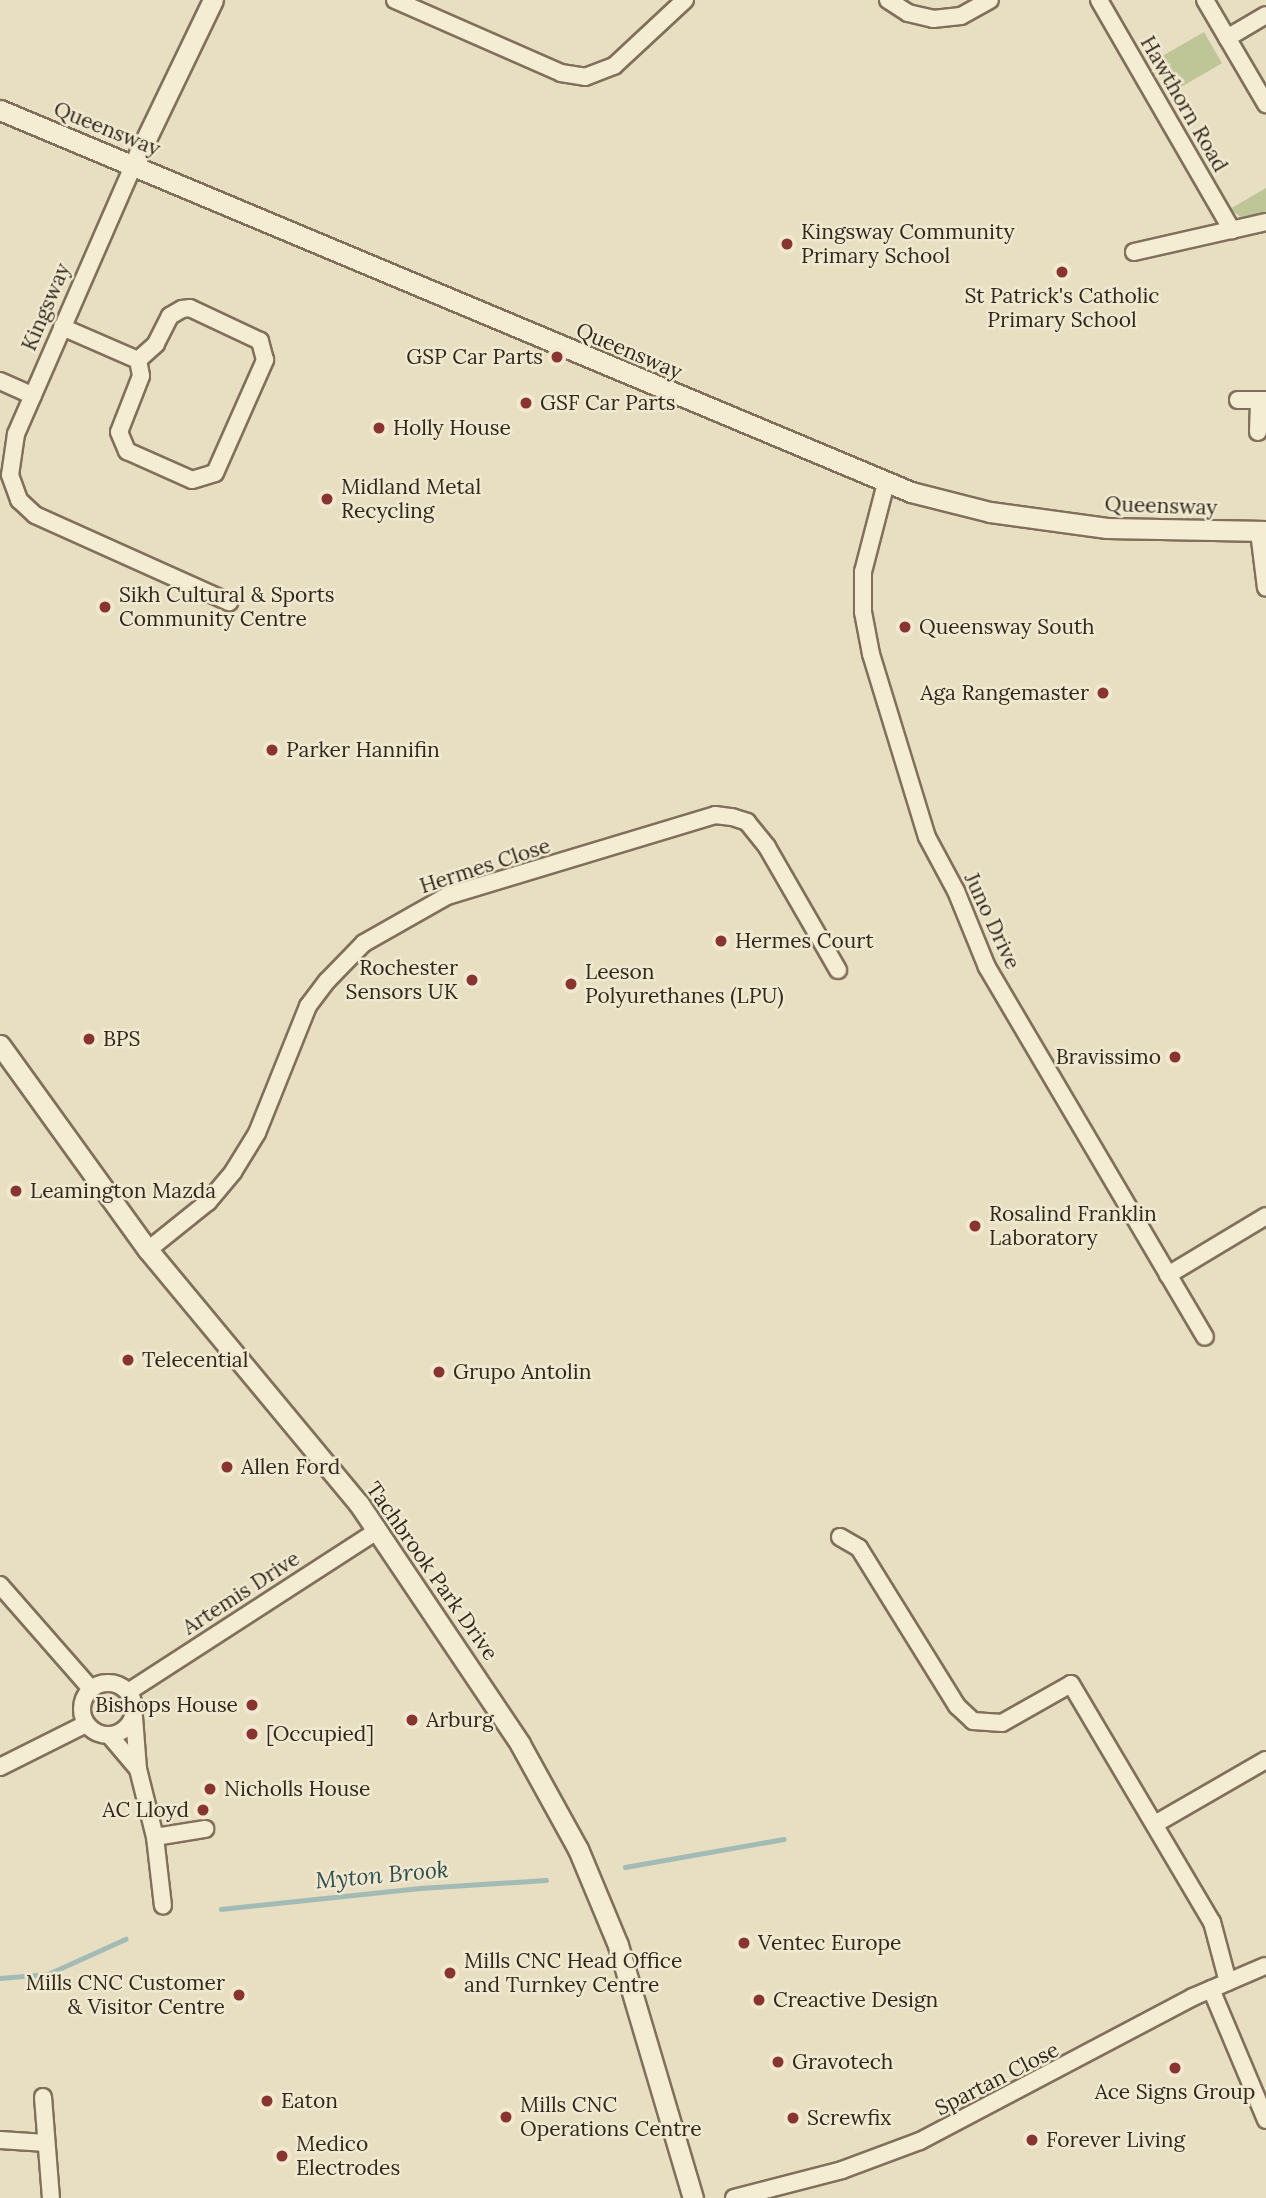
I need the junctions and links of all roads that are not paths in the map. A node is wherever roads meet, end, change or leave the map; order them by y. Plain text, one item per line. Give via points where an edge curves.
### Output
1 (213, 0) edge
2 (395, 0) edge
3 (685, 0) edge
4 (888, 0) edge
5 (990, 0) edge
6 (1099, 0) edge
7 (1205, 0) edge
8 (1266, 15) edge
9 (1227, 38) junction
10 (1266, 104) edge
11 (0, 110) edge
12 (134, 164) junction
13 (1266, 222) edge
14 (1232, 230) junction
15 (1134, 252) dead end
16 (61, 327) junction
17 (138, 360) junction
18 (0, 381) edge
19 (33, 396) junction
20 (1238, 400) dead end
21 (1262, 400) edge
22 (1258, 432) dead end
23 (886, 483) junction
24 (1262, 531) edge
25 (1266, 588) edge
26 (229, 602) dead end
27 (838, 970) dead end
28 (0, 1045) edge
29 (1266, 1216) edge
30 (148, 1250) junction
31 (1168, 1275) junction
32 (1205, 1337) dead end
33 (377, 1530) junction
34 (840, 1537) dead end
35 (0, 1586) edge
36 (92, 1689) junction
37 (128, 1692) junction
38 (134, 1717) junction
39 (86, 1724) junction
40 (110, 1736) junction
41 (1266, 1760) edge
42 (0, 1767) edge
43 (138, 1769) junction
44 (1155, 1824) junction
45 (205, 1829) dead end
46 (155, 1837) junction
47 (163, 1906) dead end
48 (1265, 1966) edge
49 (1228, 1982) junction
50 (1211, 1989) junction
51 (43, 2097) dead end
52 (1266, 2120) edge
53 (0, 2140) edge
54 (46, 2143) junction
55 (51, 2198) edge
56 (693, 2198) edge
57 (734, 2198) edge

1 - 12 street, Kingsway
2 - 3 street via 577,77 614,66
4 - 5 street via 908,13 933,19 961,16
6 - 14 street, Hawthorn Road
7 - 9 street
8 - 9 street
9 - 10 street
11 - 12 street, Queensway
12 - 16 street, Kingsway
12 - 23 street, Queensway
13 - 14 street
14 - 15 street
16 - 17 street
16 - 19 street, Kingsway
17 - 17 street via 141,376 119,432 123,446 192,480 215,473 265,360 260,341 201,312 182,309 170,316 156,344
18 - 19 street
19 - 26 street, Kingsway via 9,461 15,492 26,509
20 - 21 street
21 - 22 street
23 - 24 street, Queensway via 990,512 1041,520 1140,530
23 - 31 street, Juno Drive via 863,572 863,612 871,654 928,837 987,967
24 - 25 street
27 - 30 street, Hermes Close via 767,847 747,822 732,817 715,815 447,896 364,943 327,981 308,1006 257,1133 233,1172 208,1202
28 - 30 street, Tachbrook Park Drive
29 - 31 street
30 - 33 street, Tachbrook Park Drive
31 - 32 street, Juno Drive
33 - 37 street, Artemis Drive
33 - 56 street, Tachbrook Park Drive via 520,1744 578,1849 623,1958
34 - 44 street via 859,1549 967,1717 981,1724 1002,1723 1071,1684
35 - 36 street
36 - 37 street via 114,1684
36 - 39 street via 83,1702
37 - 38 street
38 - 40 street via 125,1730
38 - 43 street
39 - 40 street
39 - 42 street
40 - 43 street
41 - 44 street
43 - 46 street
44 - 49 street via 1212,1922
45 - 46 street
46 - 47 street
48 - 49 street, Spartan Close
49 - 50 street, Spartan Close
50 - 52 street
50 - 57 street, Spartan Close via 920,2141 842,2169
51 - 54 street
53 - 54 street
54 - 55 street

